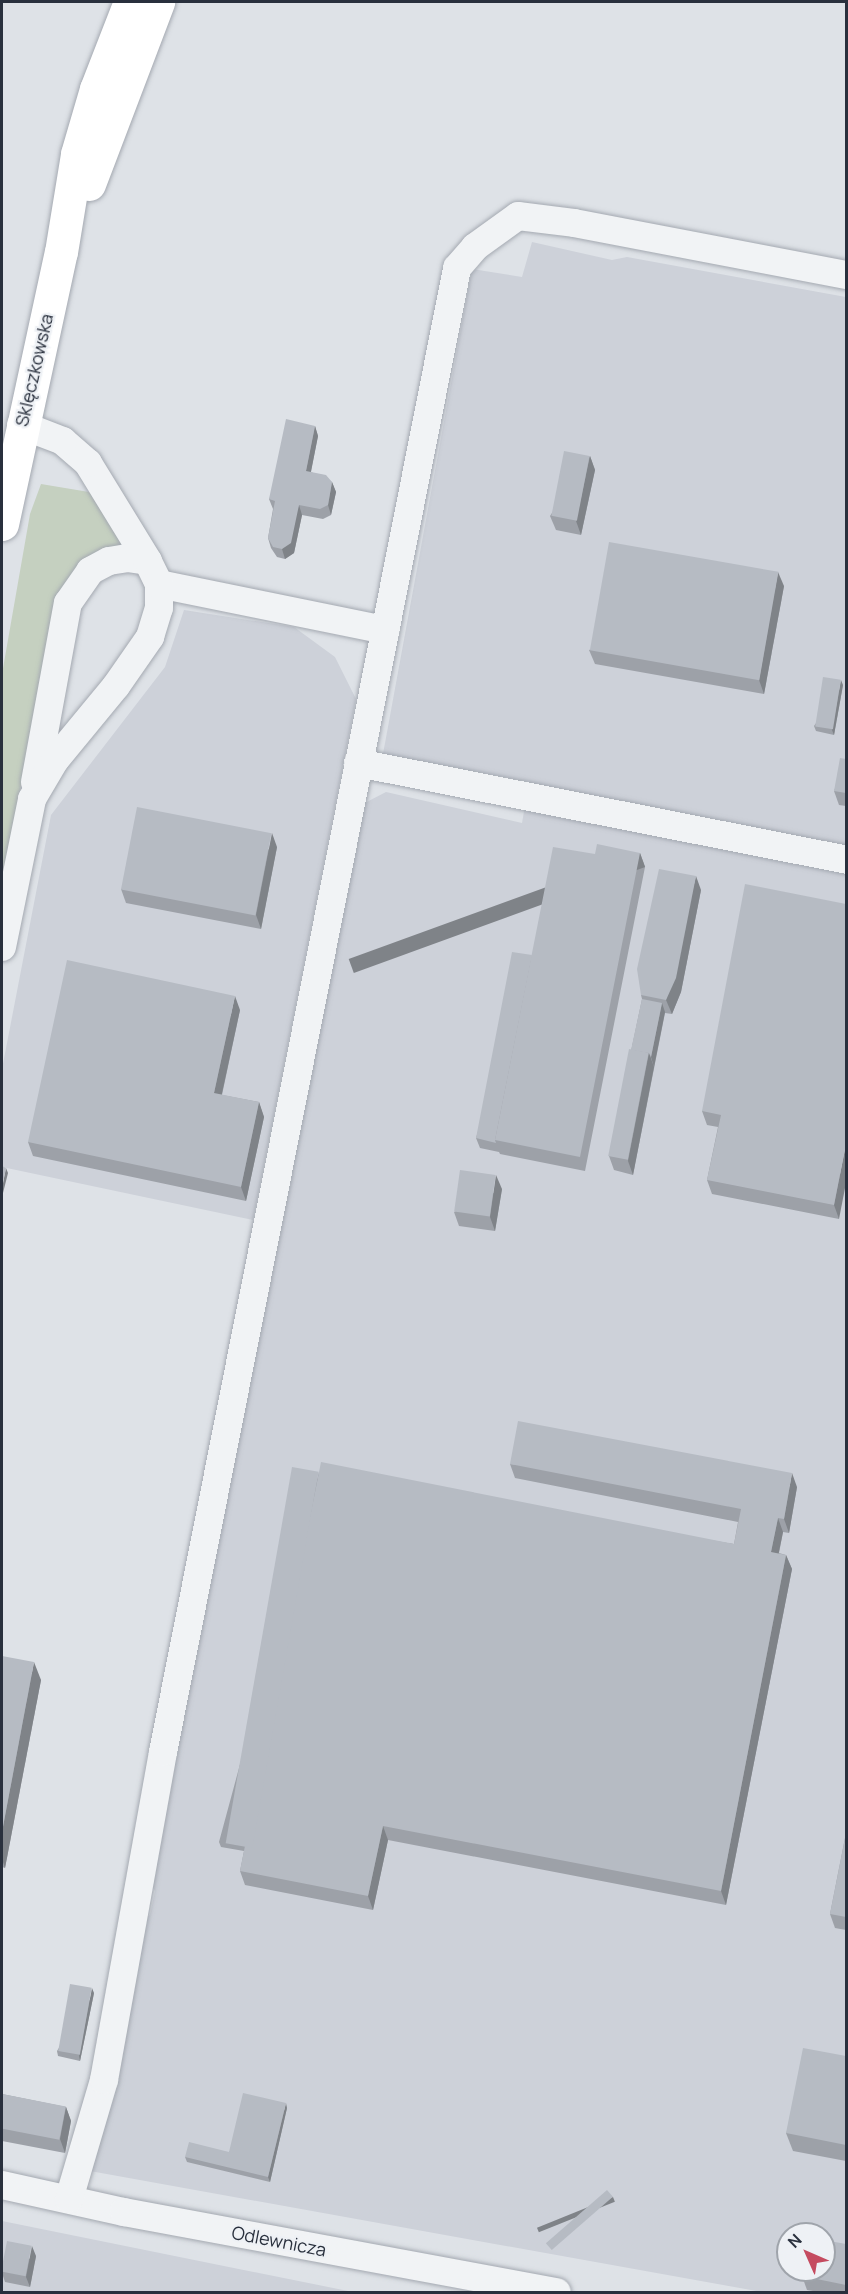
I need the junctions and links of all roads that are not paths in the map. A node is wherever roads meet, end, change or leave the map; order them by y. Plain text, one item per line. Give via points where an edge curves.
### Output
1 (130, 2) edge
2 (158, 2) edge
3 (61, 252) junction
4 (846, 275) edge
5 (21, 425) junction
6 (2, 524) edge
7 (153, 573) junction
8 (385, 630) junction
9 (358, 763) junction
10 (32, 799) junction
11 (846, 860) edge
12 (2, 946) edge
13 (2, 2185) edge
14 (69, 2199) junction
15 (557, 2292) edge

1 - 3 main road, Sklęczkowska via 96,89 77,154
2 - 3 main road, Sklęczkowska
3 - 5 main road, Sklęczkowska
4 - 8 street via 574,223 518,216 475,247 457,268 452,288
5 - 6 main road, Sklęczkowska
5 - 7 street via 63,441 88,463
7 - 8 street
7 - 10 street via 159,608 150,637 116,686 55,760
7 - 10 street via 127,558 109,561 90,571 68,603
8 - 9 street
9 - 11 street
9 - 14 street via 163,1752 104,2080
10 - 12 street
13 - 14 street, Odlewnicza
14 - 15 street, Odlewnicza

